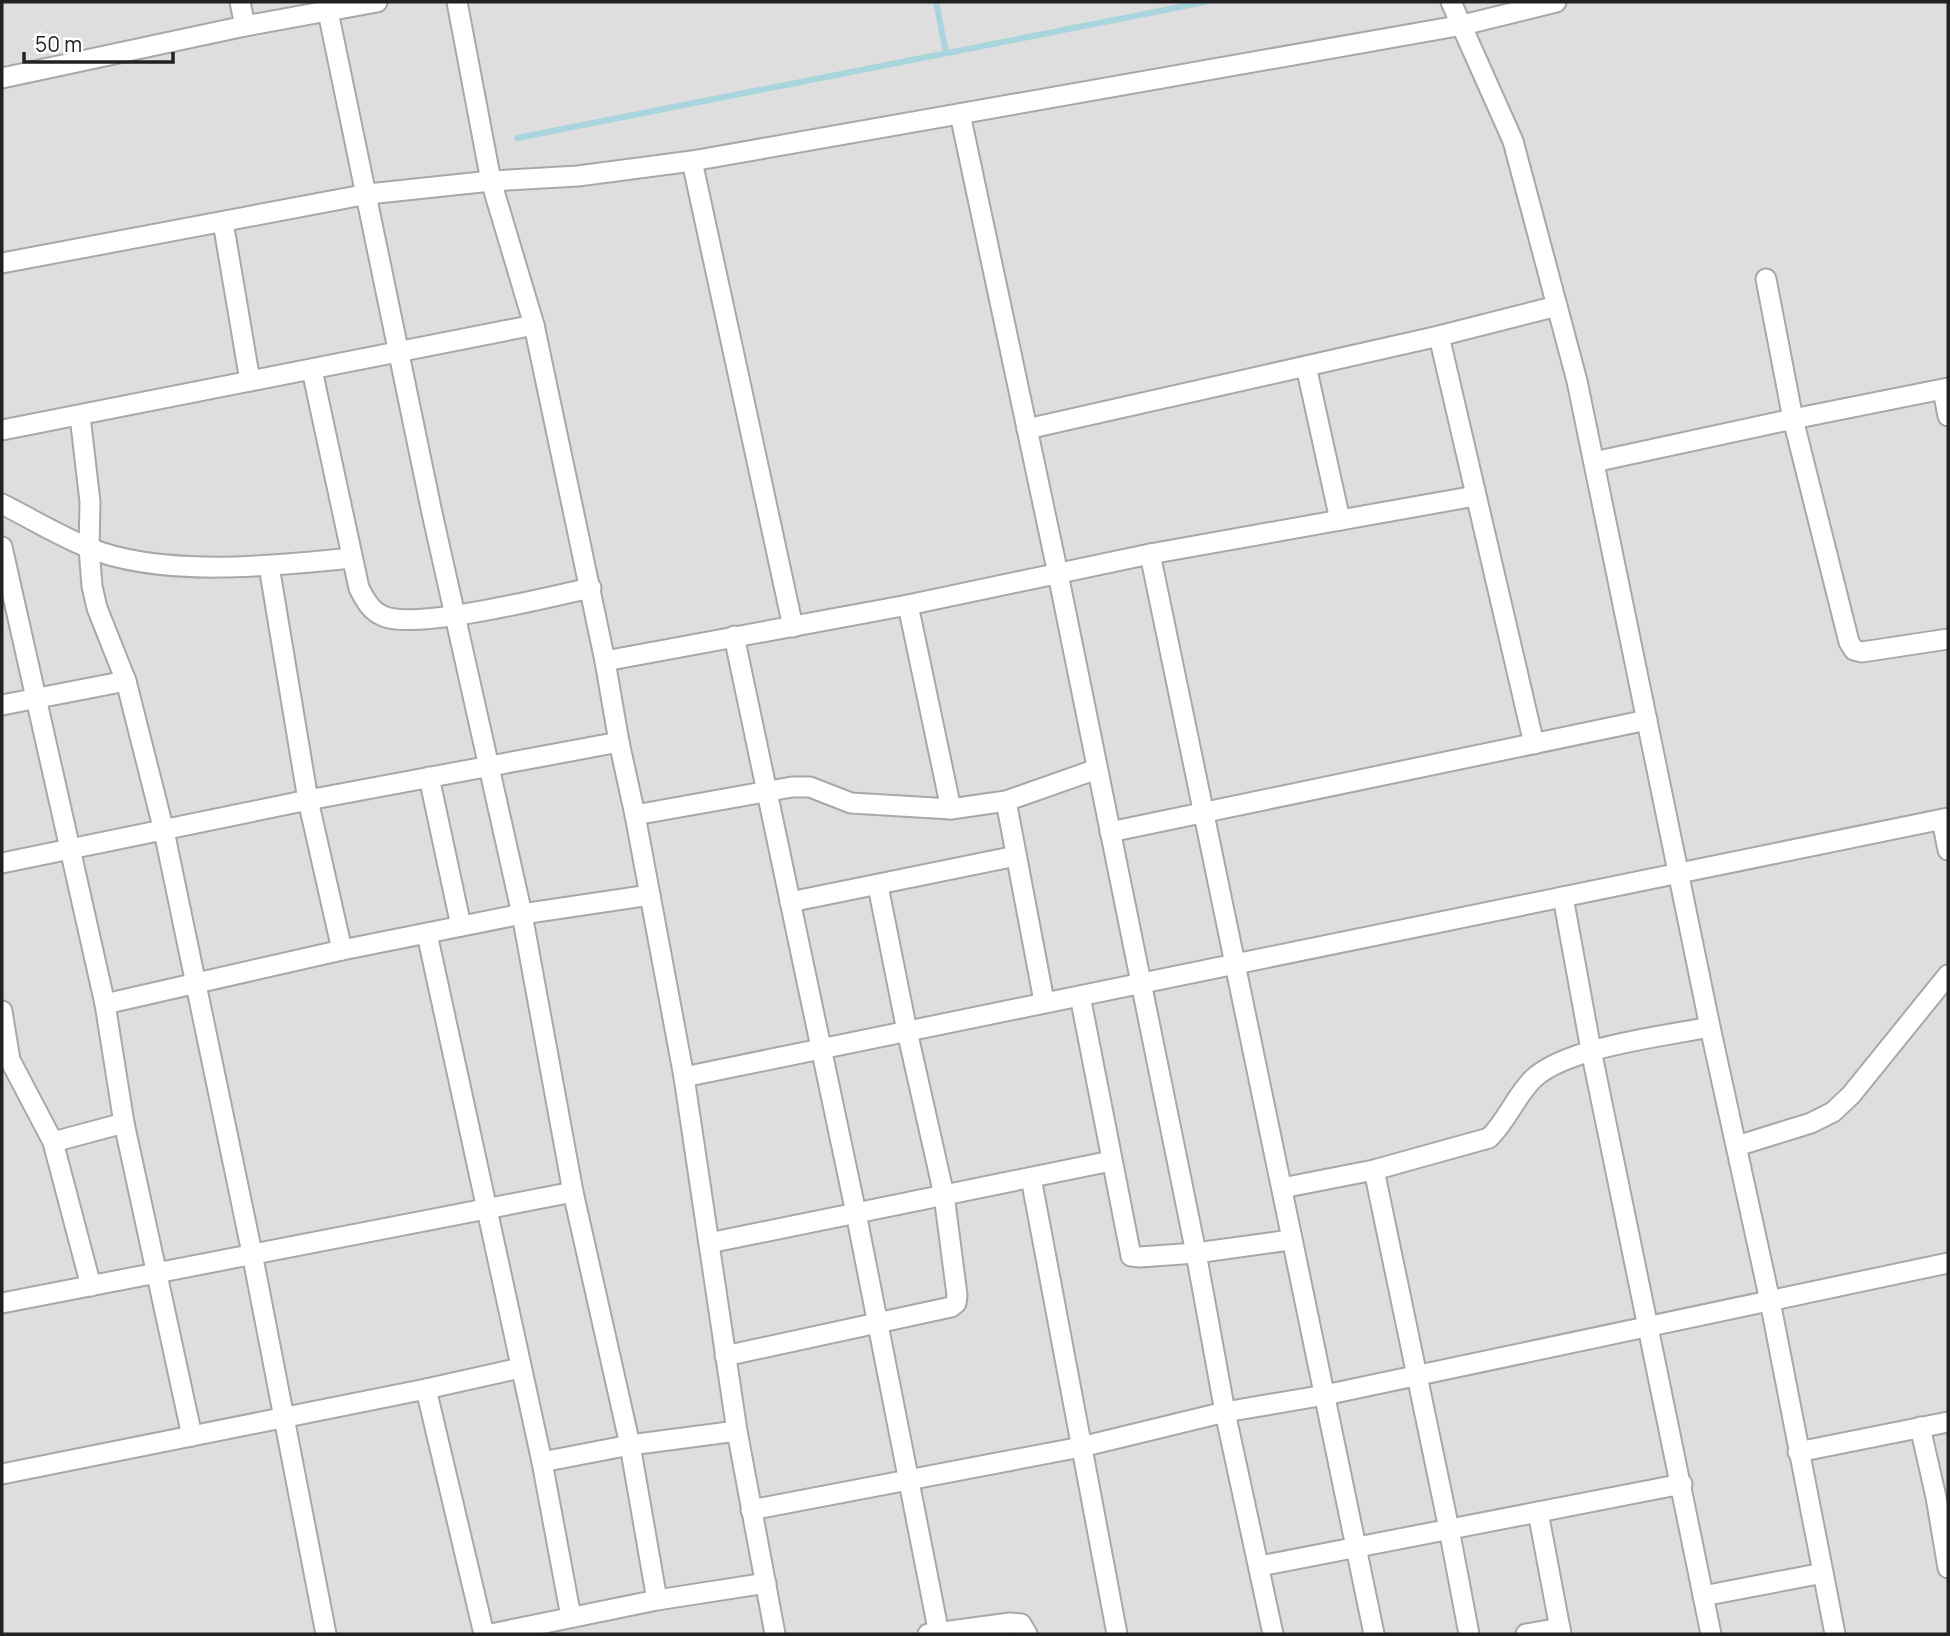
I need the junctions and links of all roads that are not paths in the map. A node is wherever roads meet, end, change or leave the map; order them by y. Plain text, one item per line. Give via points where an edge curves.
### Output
1 (240, 2) edge
2 (377, 2) edge
3 (457, 2) edge
4 (1451, 2) edge
5 (1556, 2) edge
6 (327, 6) edge
7 (1463, 25) junction
8 (245, 26) junction
9 (3, 73) edge
10 (960, 114) junction
11 (692, 161) junction
12 (491, 181) junction
13 (368, 194) junction
14 (223, 222) junction
15 (2, 263) edge
16 (1766, 279) dead end
17 (1557, 306) junction
18 (534, 325) junction
19 (1439, 337) junction
20 (399, 353) junction
21 (1306, 366) junction
22 (312, 370) junction
23 (250, 381) junction
24 (1945, 389) edge
25 (80, 416) junction
26 (1948, 416) edge
27 (1793, 419) junction
28 (1027, 429) junction
29 (2, 430) edge
30 (1594, 463) junction
31 (1475, 496) junction
32 (2, 504) edge
33 (1339, 520) junction
34 (2, 547) edge
35 (89, 548) junction
36 (1150, 554) junction
37 (351, 558) junction
38 (269, 566) junction
39 (1058, 574) junction
40 (591, 588) junction
41 (908, 605) junction
42 (456, 616) junction
43 (793, 627) junction
44 (734, 636) junction
45 (1948, 639) edge
46 (606, 661) junction
47 (126, 681) junction
48 (35, 699) junction
49 (2, 705) edge
50 (1647, 720) junction
51 (619, 742) junction
52 (1534, 744) junction
53 (490, 766) junction
54 (1097, 769) junction
55 (429, 777) junction
56 (767, 790) junction
57 (308, 800) junction
58 (1006, 801) junction
59 (951, 809) junction
60 (1205, 812) junction
61 (635, 815) junction
62 (1945, 819) edge
63 (164, 831) junction
64 (1110, 832) junction
65 (71, 850) junction
66 (1948, 850) edge
67 (1016, 856) junction
68 (2, 863) edge
69 (1679, 873) junction
70 (878, 886) junction
71 (650, 895) junction
72 (1563, 897) junction
73 (790, 902) junction
74 (522, 914) junction
75 (461, 926) junction
76 (427, 934) junction
77 (342, 950) junction
78 (1235, 964) junction
79 (1948, 975) edge
80 (1141, 983) junction
81 (197, 984) junction
82 (1080, 996) junction
83 (1044, 1001) junction
84 (105, 1004) junction
85 (2, 1011) edge
86 (1710, 1027) junction
87 (907, 1031) junction
88 (821, 1049) junction
89 (1591, 1050) junction
90 (6, 1060) edge
91 (684, 1076) junction
92 (124, 1123) junction
93 (53, 1142) junction
94 (1737, 1146) junction
95 (1111, 1161) junction
96 (1374, 1170) junction
97 (1031, 1178) junction
98 (1282, 1188) junction
99 (573, 1192) junction
100 (944, 1195) junction
101 (487, 1209) junction
102 (856, 1213) junction
103 (1290, 1240) junction
104 (709, 1243) junction
105 (1196, 1252) junction
106 (252, 1253) junction
107 (1948, 1263) edge
108 (156, 1273) junction
109 (91, 1286) junction
110 (1770, 1301) junction
111 (2, 1303) edge
112 (877, 1324) junction
113 (1648, 1327) junction
114 (725, 1356) junction
115 (520, 1368) junction
116 (1416, 1376) junction
117 (426, 1389) junction
118 (1325, 1395) junction
119 (1225, 1412) junction
120 (282, 1417) junction
121 (1948, 1422) edge
122 (1920, 1427) junction
123 (737, 1431) junction
124 (192, 1436) junction
125 (630, 1445) junction
126 (1081, 1447) junction
127 (1798, 1452) junction
128 (542, 1462) junction
129 (2, 1474) edge
130 (908, 1481) junction
131 (1682, 1484) junction
132 (751, 1510) junction
133 (1538, 1512) junction
134 (1449, 1529) junction
135 (1354, 1547) junction
136 (1259, 1566) junction
137 (1948, 1568) edge
138 (1822, 1573) junction
139 (766, 1583) junction
140 (1703, 1596) junction
141 (657, 1600) junction
142 (571, 1617) junction
143 (1560, 1631) edge
144 (511, 1632) edge
145 (326, 1634) edge
146 (484, 1634) edge
147 (491, 1634) edge
148 (775, 1634) edge
149 (935, 1634) edge
150 (1027, 1634) edge
151 (1117, 1634) edge
152 (1273, 1634) edge
153 (1374, 1634) edge
154 (1469, 1634) edge
155 (1526, 1634) edge
156 (1711, 1634) edge
157 (1835, 1634) edge

1 - 8 street
2 - 6 street
3 - 12 street
4 - 7 street
5 - 7 street
6 - 8 street
6 - 13 street
7 - 10 street
7 - 17 street via 1513,141
8 - 9 street
10 - 11 street
10 - 28 street
11 - 12 street via 578,176
11 - 43 street
12 - 13 street
12 - 18 street
13 - 14 street
13 - 20 street
14 - 15 street
14 - 23 street
16 - 27 street
17 - 19 street
17 - 30 street
18 - 20 street
18 - 40 street
19 - 21 street
19 - 31 street
20 - 22 street
20 - 42 street
21 - 28 street
21 - 33 street
22 - 23 street
22 - 37 street
23 - 25 street
24 - 26 street
24 - 27 street
25 - 29 street
25 - 35 street via 90,502
27 - 30 street
27 - 45 street via 1854,650
28 - 39 street
30 - 50 street
31 - 33 street
31 - 52 street
32 - 35 street
33 - 36 street
34 - 48 street
35 - 38 street via 177,566
35 - 47 street via 97,608
36 - 39 street
36 - 60 street
37 - 38 street
37 - 42 street via 364,597 382,616 398,621
38 - 57 street
39 - 41 street
39 - 54 street
40 - 42 street
40 - 46 street
41 - 43 street
41 - 59 street
42 - 53 street
43 - 44 street
44 - 46 street
44 - 56 street
46 - 51 street
47 - 48 street
47 - 63 street
48 - 49 street
48 - 65 street
50 - 52 street
50 - 69 street
51 - 53 street
51 - 61 street
52 - 60 street
53 - 55 street
53 - 74 street
54 - 58 street
54 - 64 street
55 - 57 street
55 - 75 street
56 - 59 street via 810,787 851,803
56 - 61 street
56 - 73 street
57 - 63 street
57 - 77 street
58 - 59 street
58 - 67 street
60 - 64 street
60 - 78 street
61 - 71 street
62 - 66 street
62 - 69 street
63 - 65 street
63 - 81 street
64 - 80 street
65 - 68 street
65 - 84 street
67 - 70 street
67 - 83 street
69 - 72 street
69 - 86 street
70 - 73 street
70 - 87 street
71 - 74 street
71 - 91 street
72 - 78 street
72 - 89 street
73 - 88 street
74 - 75 street
74 - 99 street
75 - 76 street
76 - 77 street
76 - 101 street
77 - 81 street
78 - 80 street
78 - 98 street
79 - 94 street via 1852,1095 1833,1112
80 - 82 street
80 - 105 street
81 - 84 street
81 - 106 street
82 - 83 street
82 - 95 street
83 - 87 street
84 - 92 street
85 - 90 street
86 - 89 street
86 - 94 street
87 - 88 street
87 - 100 street
88 - 91 street
88 - 102 street
89 - 96 street via 1533,1079 1489,1138
89 - 113 street
90 - 93 street
91 - 104 street
92 - 93 street
92 - 108 street
93 - 109 street
94 - 110 street
95 - 97 street
95 - 105 street via 1131,1255
96 - 98 street
96 - 116 street
97 - 100 street
97 - 126 street
98 - 103 street
99 - 101 street
99 - 125 street
100 - 102 street
100 - 112 street via 956,1303
101 - 106 street
101 - 115 street
102 - 104 street
102 - 112 street
103 - 105 street
103 - 118 street
104 - 114 street
105 - 119 street
106 - 108 street
106 - 120 street
107 - 110 street
108 - 109 street
108 - 124 street
109 - 111 street
110 - 113 street
110 - 127 street
112 - 114 street
112 - 130 street
113 - 116 street
113 - 131 street
114 - 123 street
115 - 117 street
115 - 128 street
116 - 118 street
116 - 134 street
117 - 120 street
117 - 146 street
118 - 119 street
118 - 135 street
119 - 126 street
119 - 136 street
120 - 124 street
120 - 145 street
121 - 122 street
122 - 127 street
122 - 137 street
123 - 125 street
123 - 132 street
124 - 129 street
125 - 128 street
125 - 141 street
126 - 130 street
126 - 151 street
127 - 138 street
128 - 142 street
130 - 132 street
130 - 149 street
131 - 133 street
131 - 140 street
132 - 139 street
133 - 134 street
133 - 143 street
134 - 135 street
134 - 154 street
135 - 136 street
135 - 153 street
136 - 152 street
138 - 140 street
138 - 157 street
139 - 141 street
139 - 148 street
140 - 156 street
141 - 142 street
142 - 144 street
143 - 155 street
144 - 147 street
149 - 150 street via 1010,1623 1021,1624

